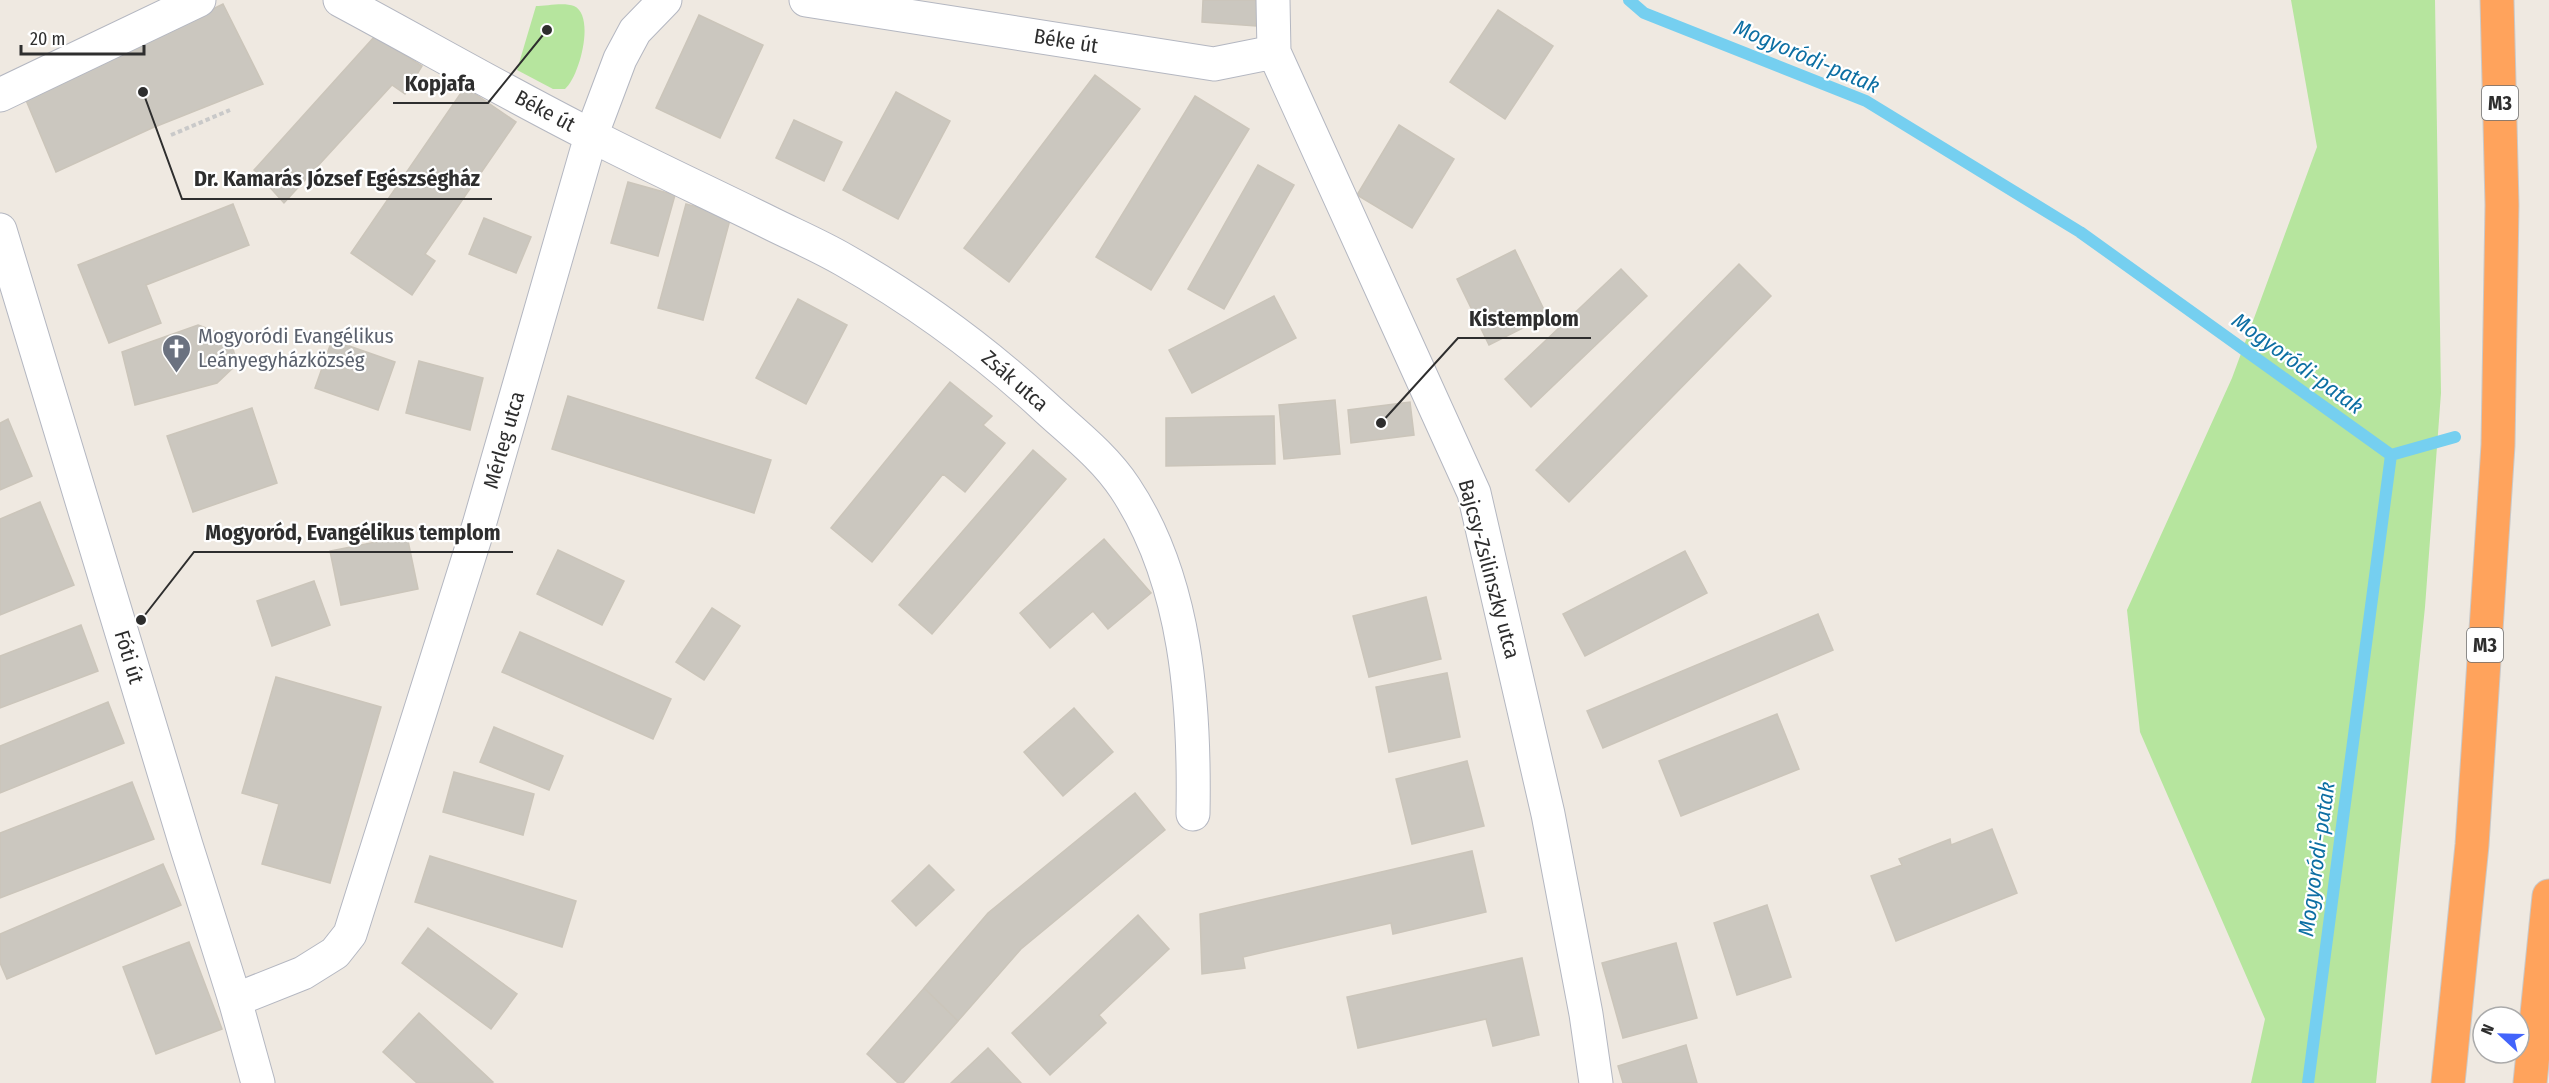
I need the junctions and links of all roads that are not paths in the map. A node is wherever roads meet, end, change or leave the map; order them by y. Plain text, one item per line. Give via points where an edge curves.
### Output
1 (199, 0) edge
2 (340, 0) edge
3 (665, 0) edge
4 (807, 0) edge
5 (1273, 0) edge
6 (2497, 0) edge
7 (1274, 52) junction
8 (0, 95) edge
9 (591, 136) junction
10 (0, 230) edge
11 (1193, 814) dead end
12 (2549, 896) edge
13 (235, 1000) junction
14 (258, 1083) edge
15 (1596, 1083) edge
16 (2448, 1083) edge
17 (2530, 1083) edge

1 - 8 street
2 - 9 street, Béke út
3 - 9 street, Mérleg utca via 635,31 620,59
4 - 7 street, Béke út via 1214,64
5 - 7 street
6 - 16 highway, M3 via 2502,206 2498,445 2472,845
7 - 15 street, Bajcsy-Zsilinszky utca via 1474,492 1548,814
9 - 11 street, Zsák utca via 853,265 969,341 1096,453 1125,487 1143,520 1173,601 1190,702
9 - 13 street, Mérleg utca via 479,525 350,934 335,954 303,973
10 - 13 street, Fóti út
12 - 17 highway
13 - 14 street, Fóti út

